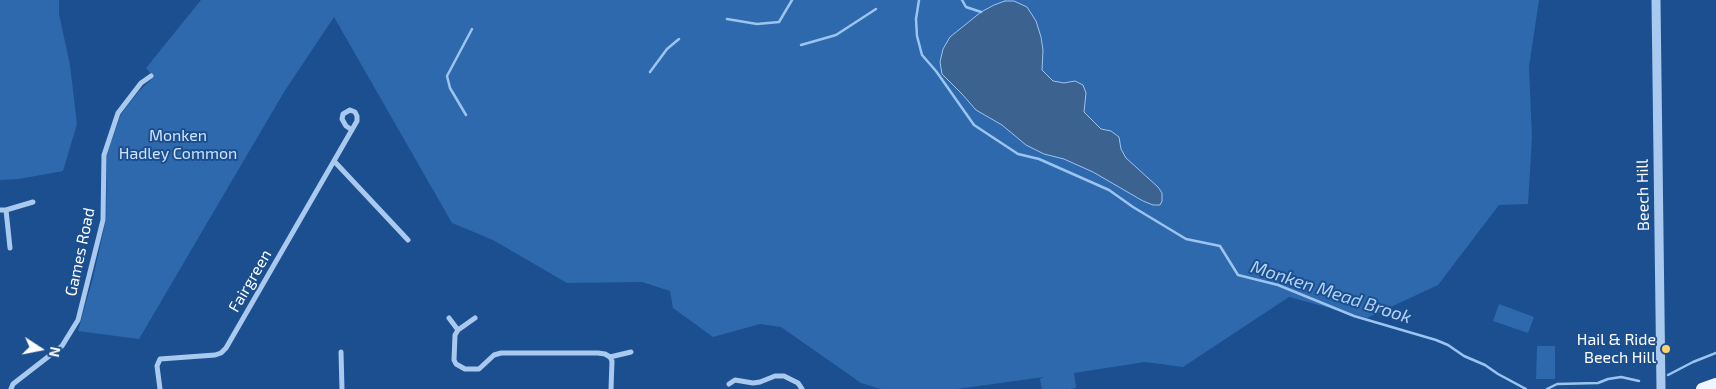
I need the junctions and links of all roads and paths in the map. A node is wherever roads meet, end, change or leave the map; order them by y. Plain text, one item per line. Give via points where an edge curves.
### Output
1 (1656, 0) edge
2 (151, 76) dead end
3 (352, 130) dead end
4 (334, 160) junction
5 (33, 202) dead end
6 (0, 210) edge
7 (6, 210) junction
8 (408, 240) dead end
9 (10, 248) dead end
10 (449, 318) dead end
11 (475, 318) dead end
12 (458, 330) junction
13 (341, 352) dead end
14 (631, 352) dead end
15 (610, 357) junction
16 (729, 384) dead end
17 (1716, 384) edge
18 (11, 389) edge
19 (160, 389) edge
20 (342, 389) edge
21 (611, 389) edge
22 (802, 389) edge
23 (1660, 389) edge
24 (1702, 389) edge

1 - 23 street, Beech Hill
2 - 18 street, Games Road via 141,83 118,113 104,155 103,220 78,320 62,346
3 - 4 street, Fairgreen
4 - 8 street
4 - 19 street, Fairgreen via 226,348 215,355 164,358 157,366
5 - 7 street
6 - 7 street
7 - 9 street
10 - 12 street
11 - 12 street
12 - 15 street via 454,360 465,369 479,369 501,353 598,353
13 - 20 street
14 - 15 street
15 - 21 street
16 - 22 street via 735,380 753,383 784,376 798,383
17 - 24 main road

